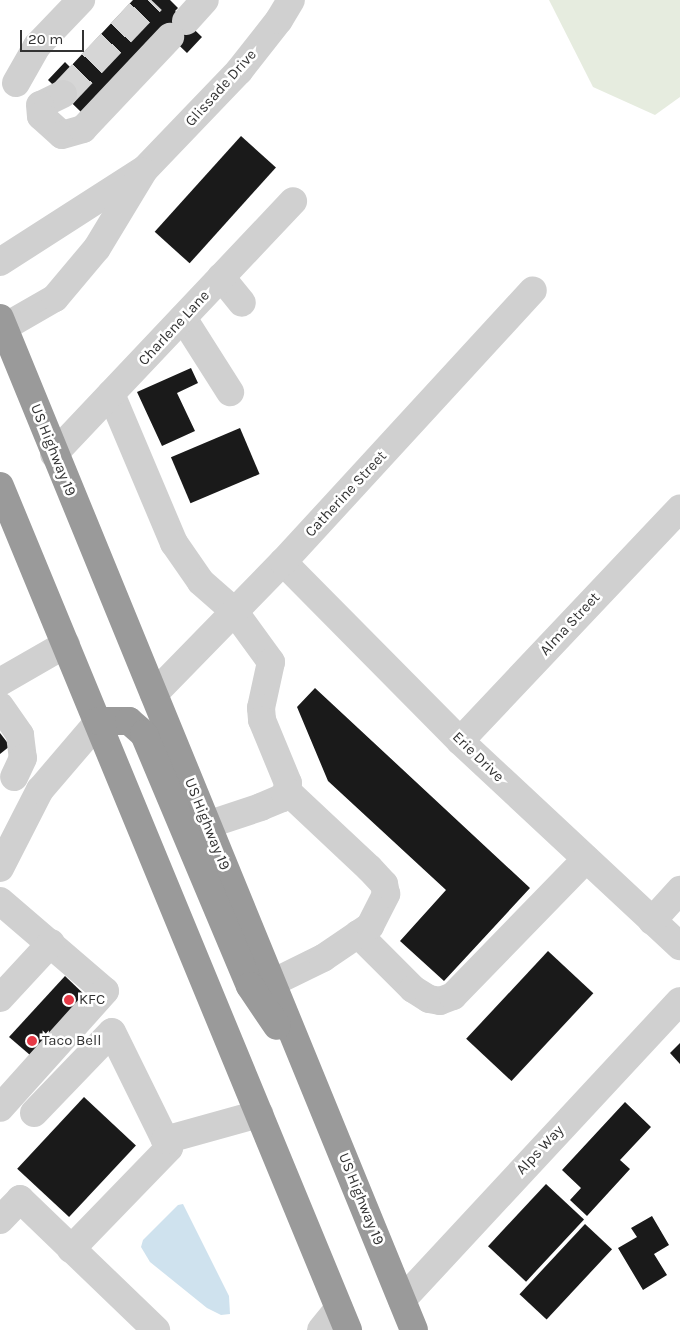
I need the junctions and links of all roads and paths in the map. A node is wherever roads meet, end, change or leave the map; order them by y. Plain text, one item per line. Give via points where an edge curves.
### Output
1 (81, 0) edge
2 (205, 0) edge
3 (284, 3) edge
4 (8, 84) edge
5 (145, 169) junction
6 (293, 201) dead end
7 (0, 262) edge
8 (222, 277) junction
9 (534, 290) dead end
10 (242, 303) dead end
11 (183, 318) junction
12 (1, 325) edge
13 (230, 392) dead end
14 (111, 394) junction
15 (54, 454) junction
16 (0, 486) edge
17 (680, 508) edge
18 (282, 562) junction
19 (234, 611) junction
20 (66, 644) junction
21 (0, 682) edge
22 (154, 694) junction
23 (0, 706) edge
24 (99, 720) junction
25 (460, 740) junction
26 (5, 774) edge
27 (40, 790) junction
28 (287, 791) junction
29 (207, 826) junction
30 (586, 859) junction
31 (0, 868) edge
32 (680, 890) edge
33 (0, 900) edge
34 (652, 921) junction
35 (358, 934) junction
36 (50, 943) junction
37 (680, 946) edge
38 (272, 983) junction
39 (0, 998) edge
40 (680, 1001) edge
41 (310, 1075) junction
42 (0, 1108) edge
43 (34, 1112) dead end
44 (259, 1114) junction
45 (166, 1140) junction
46 (0, 1220) edge
47 (71, 1249) junction
48 (402, 1300) junction
49 (343, 1319) edge
50 (156, 1330) edge
51 (321, 1330) edge
52 (414, 1330) edge

1 - 4 street via 37,46
2 - 4 street via 83,129 62,136 41,116 51,100
3 - 5 street, Glissade Drive via 239,71
5 - 7 street, Glissade Drive
5 - 12 street, Glissade Drive via 98,248 55,298
6 - 8 street, Charlene Lane
8 - 10 street
8 - 11 street, Charlene Lane
9 - 18 street, Catherine Street
11 - 13 street
11 - 14 street, Charlene Lane
12 - 15 highway, US Highway 19
14 - 15 street, Charlene Lane
14 - 19 street via 174,543 201,582
15 - 22 highway, US Highway 19
16 - 20 highway
17 - 25 street, Alma Street
18 - 19 street, Catherine Street
18 - 25 street, Erie Drive
19 - 22 street, Catherine Street
19 - 28 street via 271,662 261,708 262,720 288,783
20 - 21 street
20 - 24 highway
22 - 29 highway, US Highway 19
23 - 26 street via 20,735 23,758
24 - 27 street
24 - 41 highway via 129,721 144,734 250,986
24 - 44 highway
25 - 30 street, Erie Drive
26 - 27 street
27 - 31 street
28 - 29 street via 282,798
28 - 35 street via 384,884 386,894 381,908 370,926
29 - 38 highway, US Highway 19
30 - 34 street, Erie Drive
30 - 35 street via 453,996 440,1001 429,999 413,989
32 - 34 street
33 - 36 street
34 - 37 street, Erie Drive
35 - 38 street via 324,958
36 - 39 street
36 - 42 street via 105,991
38 - 41 highway, US Highway 19
40 - 48 street, Alps Way
41 - 48 highway, US Highway 19
43 - 45 street via 112,1032
44 - 45 street
44 - 49 highway
45 - 47 street via 169,1148
46 - 47 street via 20,1199
47 - 50 street
48 - 52 highway, US Highway 19
49 - 51 street

